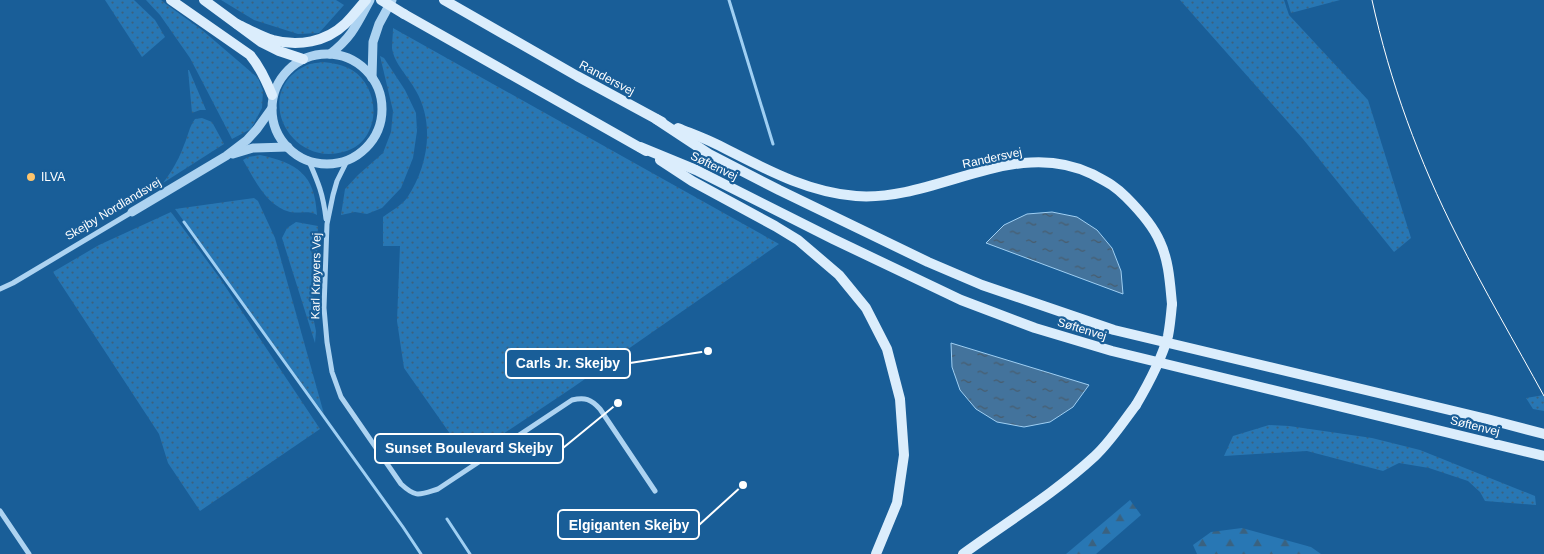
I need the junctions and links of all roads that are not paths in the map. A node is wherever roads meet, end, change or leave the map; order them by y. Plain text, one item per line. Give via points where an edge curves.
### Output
1 (170, 0) edge
2 (204, 0) edge
3 (366, 0) edge
4 (370, 0) edge
5 (381, 0) edge
6 (392, 0) edge
7 (444, 0) edge
8 (237, 24) junction
9 (330, 54) junction
10 (303, 59) junction
11 (372, 78) junction
12 (272, 95) junction
13 (272, 108) junction
14 (656, 119) junction
15 (288, 147) junction
16 (640, 147) junction
17 (226, 156) junction
18 (308, 159) junction
19 (347, 161) junction
20 (132, 212) joint
21 (327, 224) junction
22 (0, 291) edge
23 (1544, 434) edge
24 (1544, 456) edge
25 (654, 491) dead end
26 (0, 511) edge
27 (29, 554) edge
28 (876, 554) edge
29 (962, 554) edge

1 - 12 main road via 250,55 264,75
2 - 8 main road
3 - 8 main road via 346,23 330,35 303,43 271,39
4 - 9 street via 350,37
5 - 16 main road, bridge
6 - 11 street via 373,42
7 - 14 main road, Randersvej
8 - 10 main road via 261,42
9 - 10 street
9 - 11 street via 349,59
10 - 12 street via 288,68
11 - 19 street via 383,104 382,122 376,137 365,150
12 - 13 street
13 - 15 street via 275,126
13 - 17 street, Skejby Nordlandsvej via 247,140
14 - 23 main road, Søftenvej via 709,154 778,190 928,262 991,288 1114,330
14 - 29 main road, Randersvej, bridge via 776,175 837,194 902,193 978,171 1048,162 1082,170 1115,186 1140,211 1160,242 1169,274 1172,304 1168,335 1149,383 1136,405 1096,455 1064,482
15 - 17 street, Skejby Nordlandsvej via 253,148
15 - 18 street
16 - 24 main road, Søftenvej via 696,170 961,300 1035,328 1112,351
16 - 28 main road via 692,181 798,240 839,275 866,308 887,350 900,399 904,456 897,503
17 - 20 street, Skejby Nordlandsvej
18 - 19 street via 328,163
18 - 21 street, Karl Krøyers Vej via 320,185
19 - 21 street, Karl Krøyers Vej via 333,195
20 - 22 street, Skejby Nordlandsvej
21 - 25 street, Karl Krøyers Vej via 324,308 332,372 342,397 401,484 411,493 422,494 438,489 572,400 580,398 588,398 600,409
26 - 27 street

